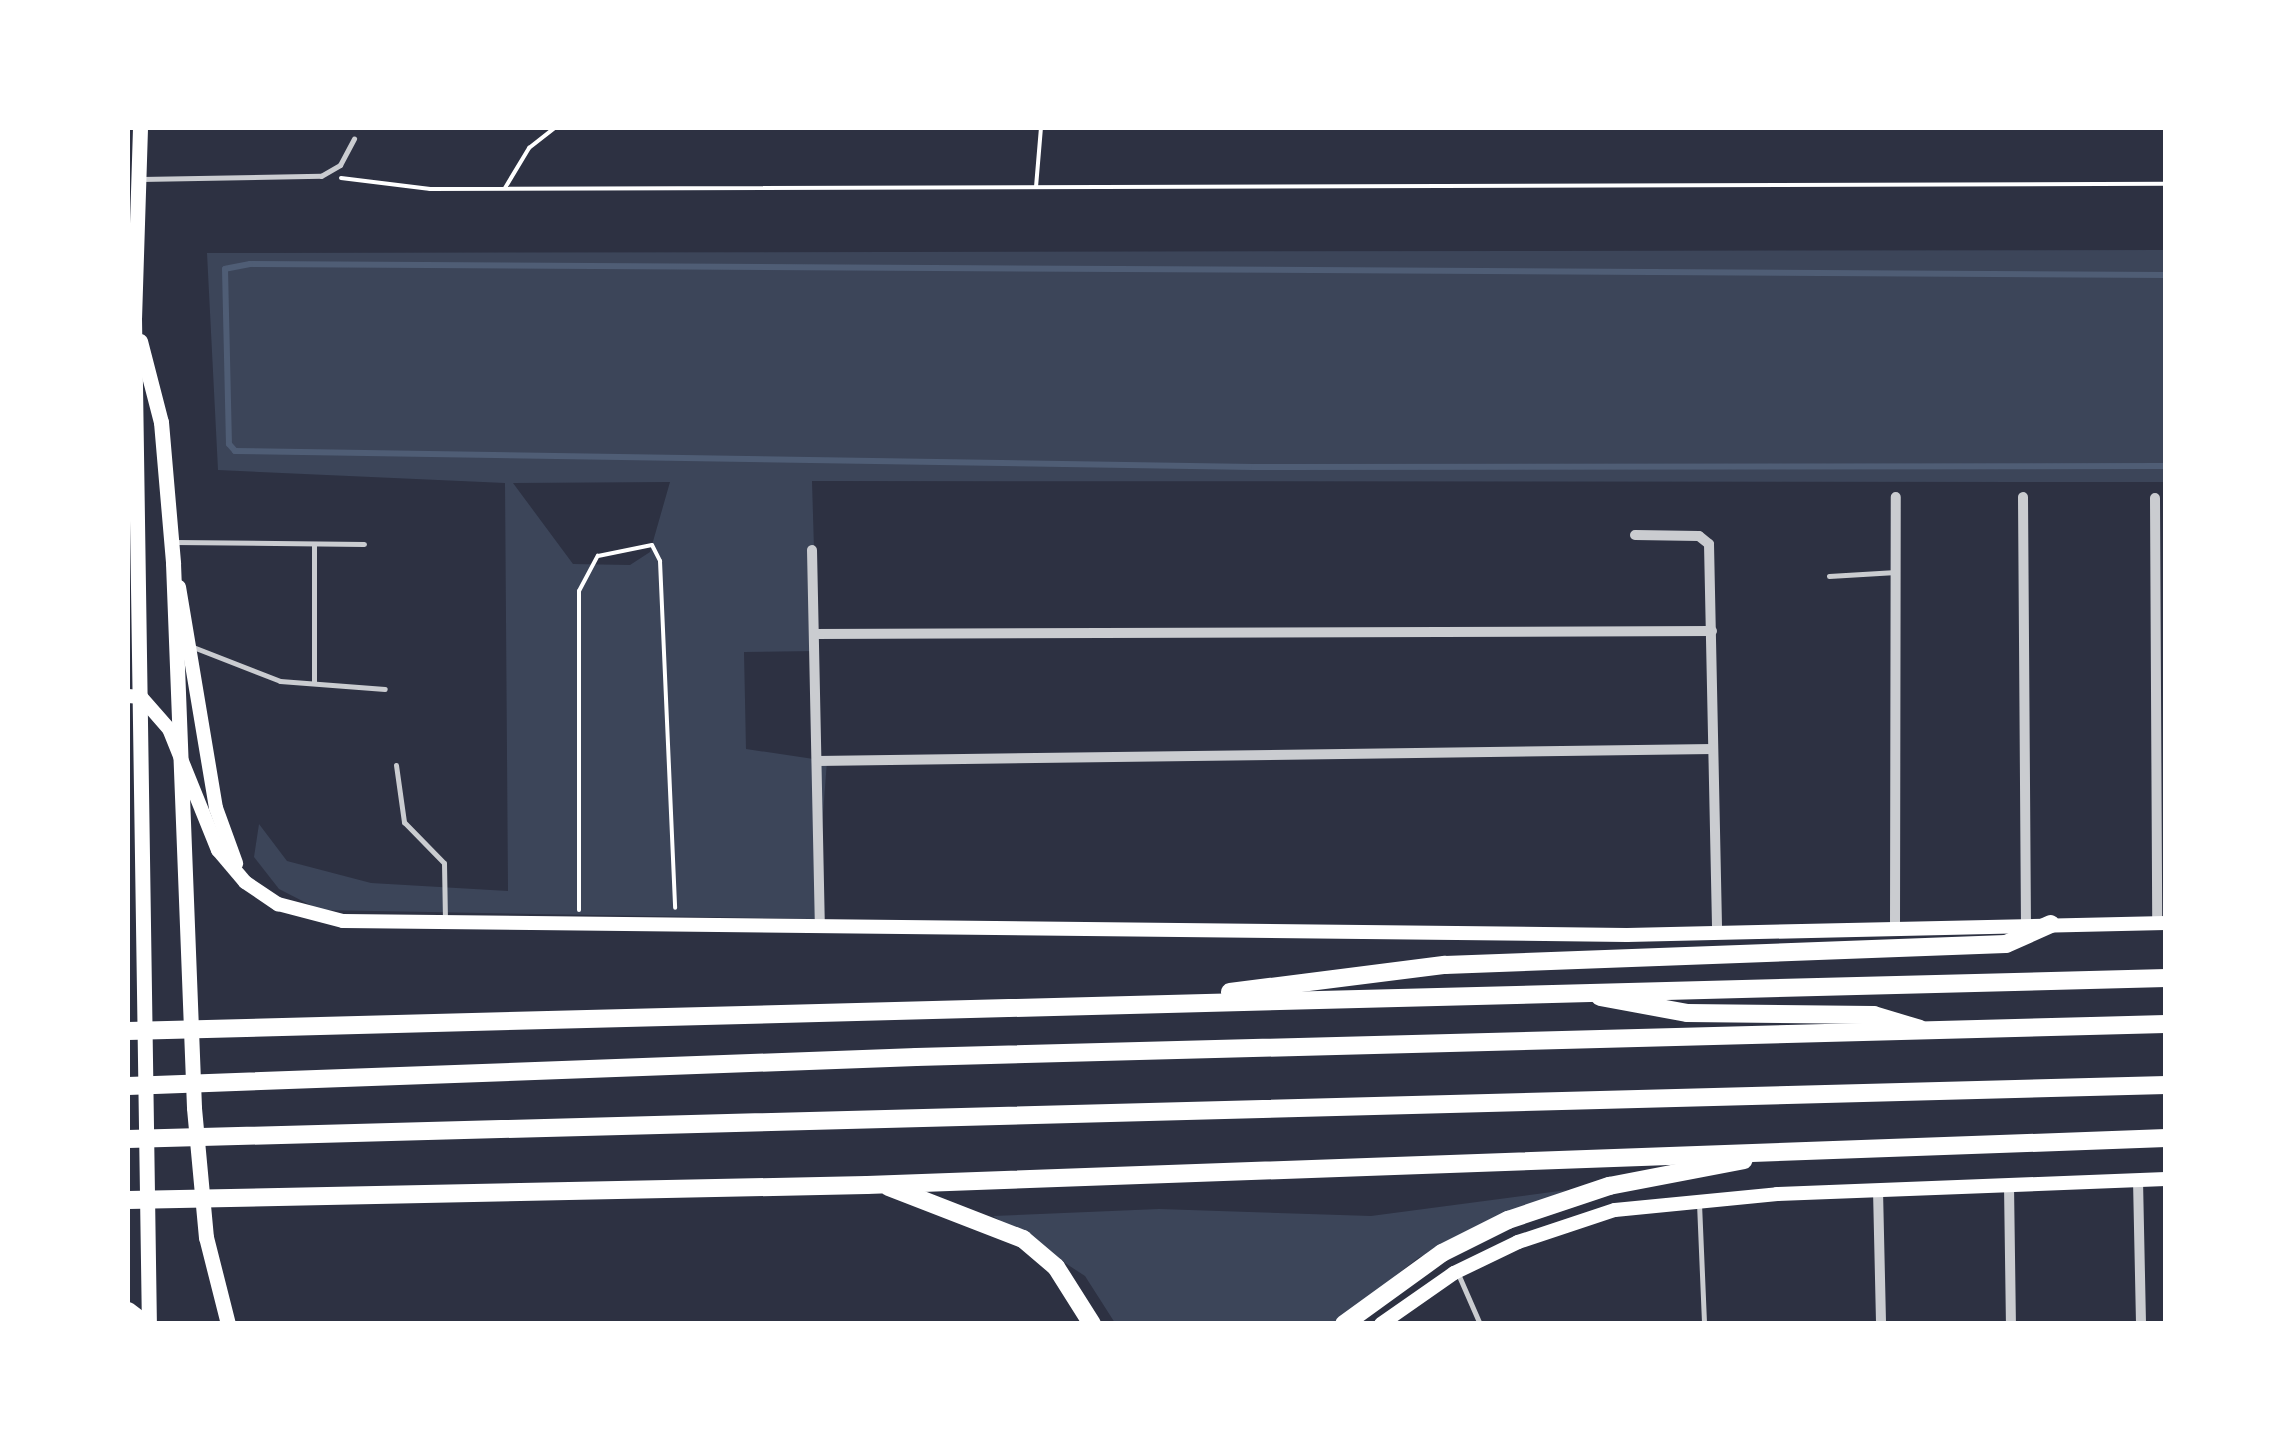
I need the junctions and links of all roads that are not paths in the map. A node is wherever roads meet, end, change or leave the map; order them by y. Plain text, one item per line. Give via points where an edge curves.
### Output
1 (140, 128) edge
2 (354, 139) dead end
3 (140, 179) junction
4 (134, 318) junction
5 (1896, 497) dead end
6 (2023, 497) dead end
7 (2155, 498) dead end
8 (1635, 535) dead end
9 (171, 542) junction
10 (364, 544) dead end
11 (314, 545) junction
12 (812, 550) dead end
13 (173, 563) junction
14 (1896, 572) junction
15 (1829, 576) dead end
16 (1712, 632) junction
17 (814, 634) junction
18 (193, 647) junction
19 (314, 683) junction
20 (385, 689) dead end
21 (134, 696) edge
22 (134, 719) edge
23 (1713, 748) junction
24 (184, 761) junction
25 (817, 761) junction
26 (396, 764) dead end
27 (246, 882) junction
28 (445, 923) junction
29 (2051, 924) junction
30 (2161, 924) edge
31 (2026, 925) junction
32 (820, 928) junction
33 (1895, 928) junction
34 (1717, 934) junction
35 (2166, 978) edge
36 (1564, 990) junction
37 (1141, 1005) junction
38 (2166, 1024) edge
39 (128, 1031) edge
40 (1925, 1032) junction
41 (2166, 1085) edge
42 (128, 1086) edge
43 (2166, 1138) edge
44 (128, 1139) edge
45 (1808, 1148) junction
46 (2166, 1179) edge
47 (2138, 1180) junction
48 (874, 1184) junction
49 (2009, 1185) junction
50 (1878, 1190) junction
51 (128, 1200) edge
52 (1699, 1200) junction
53 (1457, 1272) junction
54 (128, 1311) edge
55 (147, 1324) edge
56 (228, 1324) edge
57 (1092, 1324) edge
58 (1344, 1324) edge
59 (1381, 1324) edge
60 (1480, 1324) edge
61 (1704, 1324) edge
62 (1880, 1324) edge
63 (2011, 1324) edge
64 (2141, 1324) edge

1 - 3 main road
2 - 3 lane via 340,166 321,176
3 - 4 main road
4 - 9 main road via 161,422
4 - 21 main road
5 - 14 street
6 - 31 street
7 - 30 street
8 - 16 street via 1706,540
9 - 11 lane
9 - 13 main road
10 - 11 lane
11 - 19 lane
12 - 17 street
13 - 18 main road
13 - 24 main road
14 - 15 lane
14 - 33 street
16 - 17 street
16 - 23 street
17 - 25 street
18 - 19 lane via 280,681
18 - 27 main road via 216,808
19 - 20 lane
21 - 22 main road
21 - 24 main road via 169,729
22 - 55 main road via 148,1104
23 - 25 street
23 - 34 street
24 - 27 main road via 218,850
24 - 56 main road via 194,1108 206,1236
25 - 32 street
26 - 28 lane via 404,822 444,862
27 - 28 main road via 311,916
28 - 32 main road
29 - 30 main road
29 - 31 main road
29 - 37 highway via 2006,944 1445,965
31 - 33 main road
32 - 34 main road
33 - 34 main road
35 - 36 highway
36 - 37 highway
36 - 40 highway via 1687,1013 1874,1016
37 - 39 highway
38 - 40 highway
40 - 42 highway via 916,1057
41 - 44 highway
43 - 45 highway
45 - 48 highway
45 - 58 highway via 1609,1186 1542,1206 1442,1253
46 - 47 main road
47 - 49 main road
47 - 64 street
48 - 51 highway
48 - 57 highway via 1024,1239 1056,1267
49 - 50 main road
49 - 63 street
50 - 52 main road
50 - 62 street
52 - 53 main road via 1567,1223
52 - 61 lane
53 - 59 main road
53 - 60 lane
54 - 55 highway

